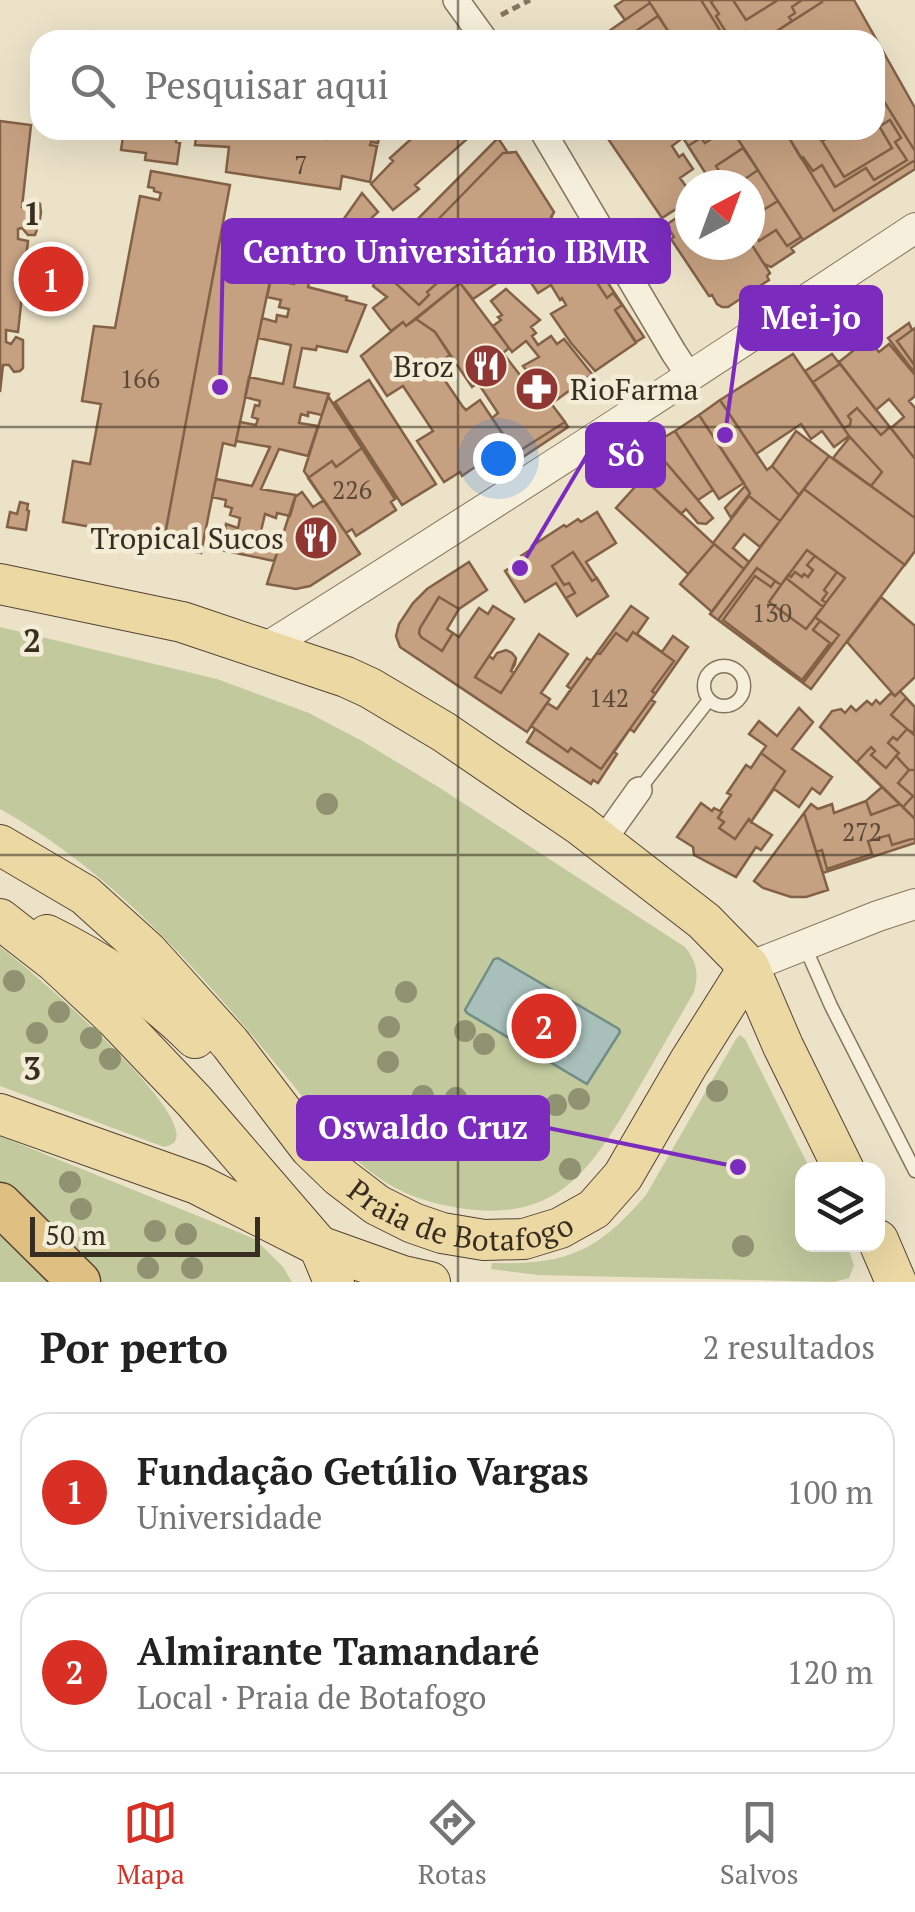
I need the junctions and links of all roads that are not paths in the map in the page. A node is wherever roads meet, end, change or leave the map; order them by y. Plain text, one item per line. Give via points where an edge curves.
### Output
1 (456, 0) edge
2 (478, 30) edge
3 (548, 140) edge
4 (915, 228) edge
5 (690, 377) junction
6 (0, 584) edge
7 (264, 649) junction
8 (709, 700) dead end
9 (639, 790) joint
10 (602, 842) junction
11 (0, 845) edge
12 (915, 904) edge
13 (0, 915) edge
14 (804, 945) junction
15 (749, 966) junction
16 (0, 1114) edge
17 (310, 1148) junction
18 (840, 1162) edge
19 (915, 1171) edge
20 (0, 1204) edge
21 (883, 1252) edge
22 (327, 1264) edge
23 (79, 1282) edge
24 (430, 1282) edge
25 (896, 1282) edge

1 - 2 street
3 - 5 street
4 - 5 street
5 - 7 street
6 - 7 main road via 182,622
7 - 10 main road via 370,688
8 - 9 lane
9 - 10 street
10 - 15 main road via 704,921
11 - 17 main road, Praia de Botafogo via 85,895 148,951
12 - 14 street
13 - 17 main road via 70,946 148,996
13 - 22 main road via 114,1017 194,1101
14 - 15 street
14 - 19 lane
15 - 17 main road, Praia de Botafogo via 623,1176 594,1209 560,1228 524,1240 442,1233 377,1205
15 - 18 main road
16 - 22 main road via 198,1184
20 - 23 highway
21 - 25 main road
22 - 24 main road

